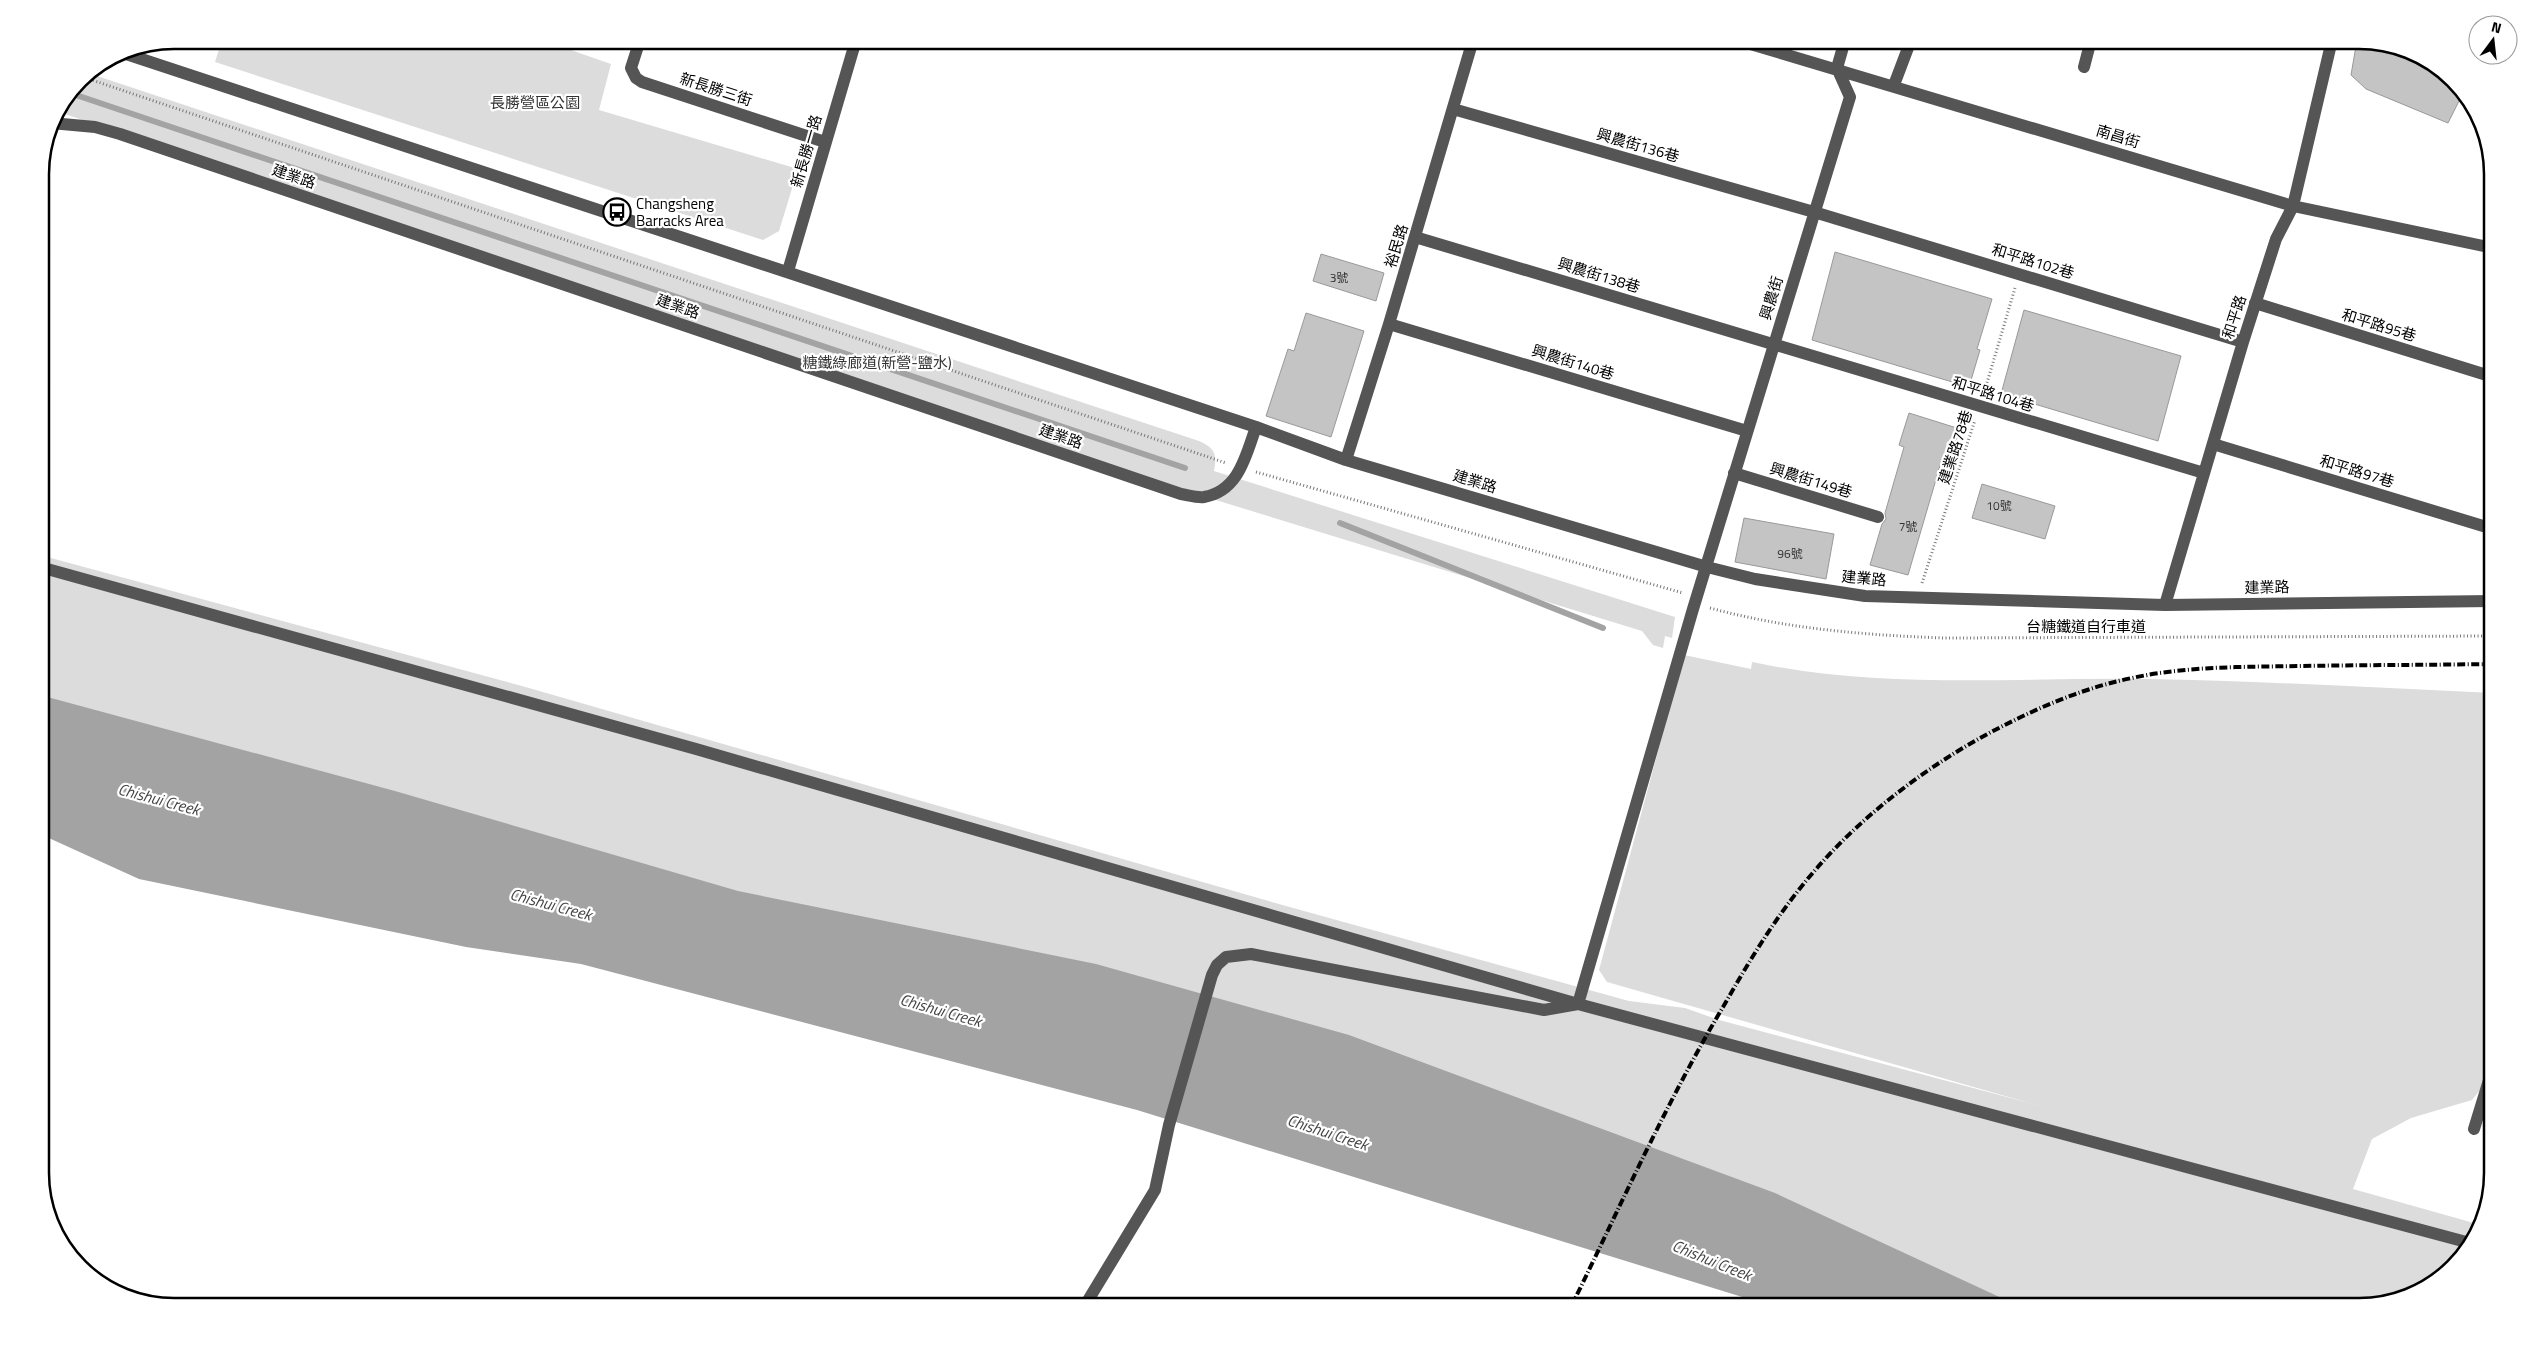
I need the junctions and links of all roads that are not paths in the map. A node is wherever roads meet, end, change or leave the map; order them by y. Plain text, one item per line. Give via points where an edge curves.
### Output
1 (637, 49) edge
2 (853, 49) edge
3 (1470, 49) edge
4 (1769, 49) edge
5 (1843, 49) edge
6 (1907, 49) edge
7 (2089, 49) edge
8 (2330, 49) edge
9 (132, 56) edge
10 (2084, 67) dead end
11 (1838, 68) junction
12 (1894, 85) junction
13 (1453, 109) junction
14 (59, 124) edge
15 (825, 142) junction
16 (2293, 206) junction
17 (1814, 212) junction
18 (1415, 238) junction
19 (2484, 246) edge
20 (788, 271) junction
21 (2255, 303) junction
22 (1389, 324) junction
23 (2243, 342) junction
24 (1773, 344) junction
25 (2484, 374) edge
26 (1256, 427) junction
27 (1747, 431) junction
28 (2212, 444) junction
29 (1346, 460) junction
30 (1734, 473) junction
31 (2204, 473) junction
32 (1878, 517) dead end
33 (2484, 524) edge
34 (1707, 567) junction
35 (49, 570) edge
36 (2484, 601) edge
37 (2165, 605) junction
38 (1578, 1004) junction
39 (2484, 1096) edge
40 (2474, 1129) dead end
41 (2464, 1241) edge
42 (1089, 1298) edge

1 - 15 street, 新長勝三街 via 631,68 642,82
2 - 15 street, 新長勝一路
3 - 13 street, 裕民路
4 - 11 street, 南昌街
5 - 11 street
6 - 12 street
7 - 10 street
8 - 16 street, 和平路
9 - 20 street, 建業路
11 - 12 street, 南昌街
11 - 17 street, 興農街 via 1850,96
12 - 16 street, 南昌街
13 - 17 street, 興農街136巷
13 - 18 street, 裕民路
14 - 26 street, 建業路 via 95,127 120,134 1181,494 1203,497 1216,493 1236,479
15 - 20 street, 新長勝一路
16 - 19 street, 南昌街
16 - 21 street, 和平路 via 2276,239
17 - 23 street, 和平路102巷
17 - 24 street, 興農街
18 - 22 street, 裕民路
18 - 24 street, 興農街138巷
20 - 26 street, 建業路
21 - 23 street, 和平路
21 - 25 street, 和平路95巷
22 - 27 street, 興農街140巷
22 - 29 street, 裕民路
23 - 28 street, 和平路
24 - 27 street, 興農街
24 - 31 street, 和平路104巷
26 - 29 street, 建業路
27 - 30 street, 興農街
28 - 31 street, 和平路
28 - 33 street, 和平路97巷
29 - 34 street, 建業路
30 - 32 street, 興農街149巷
30 - 34 street, 興農街
31 - 37 street, 和平路
34 - 37 street, 建業路 via 1755,579 1865,596
34 - 38 street, 興農街 via 1690,597
35 - 38 street via 696,750
36 - 37 street, 建業路
38 - 41 street
38 - 42 street via 1544,1010 1251,954 1226,957 1217,965 1198,1022 1169,1124 1155,1190
39 - 40 street

